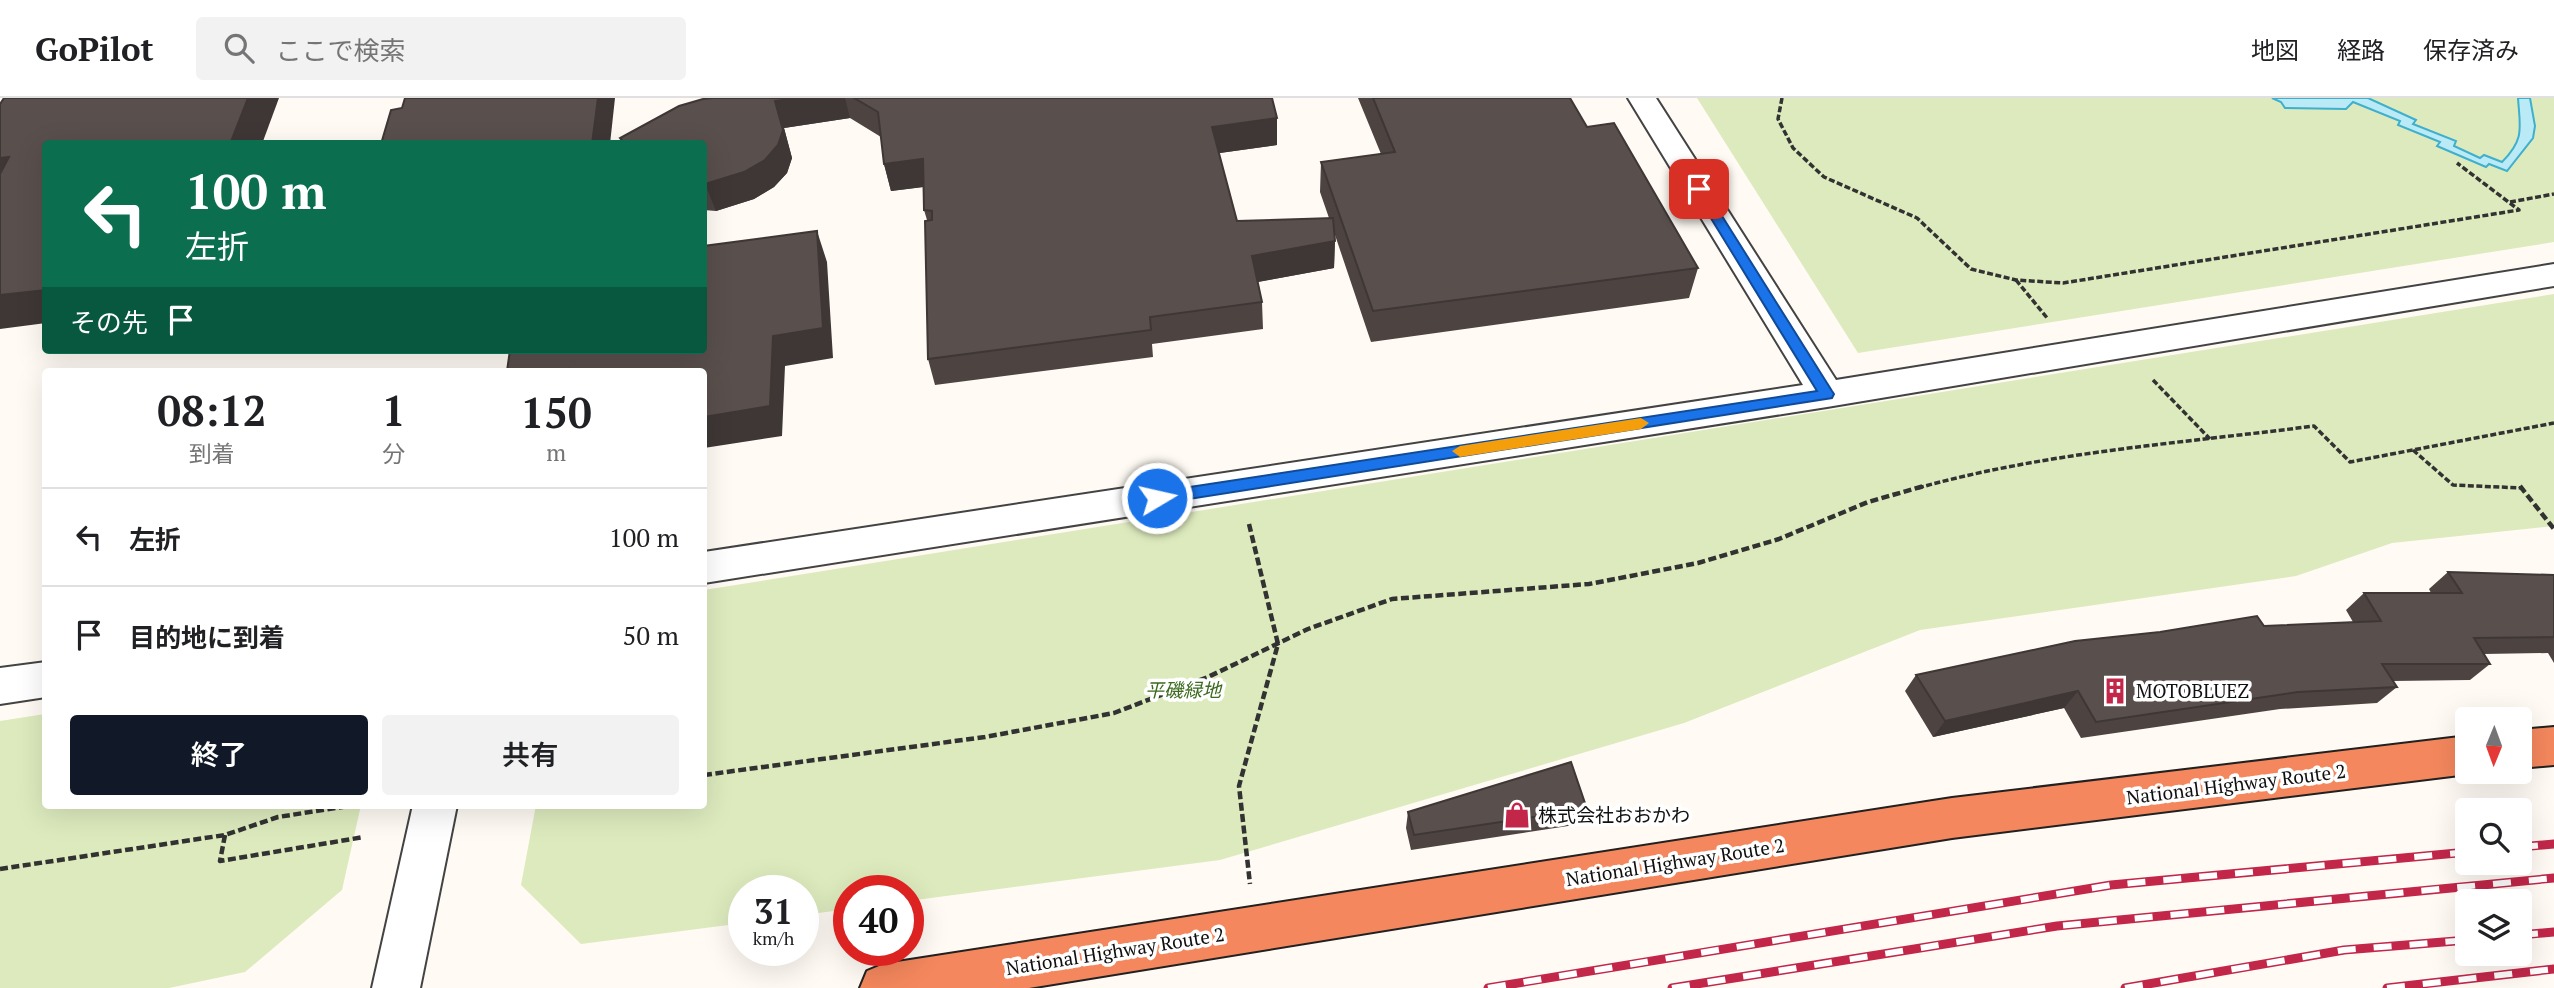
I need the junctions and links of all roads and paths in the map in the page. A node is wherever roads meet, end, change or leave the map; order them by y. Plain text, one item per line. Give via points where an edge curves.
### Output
1 (1642, 98) edge
2 (1782, 98) edge
3 (2458, 163) dead end
4 (2554, 194) edge
5 (2509, 202) junction
6 (2554, 275) edge
7 (1827, 394) junction
8 (2554, 422) edge
9 (2413, 450) junction
10 (1240, 485) junction
11 (2554, 529) edge
12 (707, 568) edge
13 (1278, 643) junction
14 (42, 680) edge
15 (0, 686) edge
16 (2554, 746) edge
17 (2532, 748) edge
18 (2455, 757) edge
19 (707, 775) edge
20 (329, 809) edge
21 (434, 809) edge
22 (225, 835) junction
23 (364, 837) dead end
24 (0, 869) edge
25 (1256, 929) junction
26 (396, 988) edge
27 (884, 988) edge

1 - 7 street
2 - 5 path via 1778,119 1793,148 1824,177 1917,218 1971,269 2016,280 2063,283 2519,210
3 - 5 path
4 - 5 path
6 - 7 street
7 - 10 street
8 - 9 path
9 - 11 path via 2453,485 2520,486
9 - 13 path via 2350,462 2314,425 1957,477 1868,502 1779,539 1698,563 1588,584 1392,599
10 - 12 street
10 - 13 path
13 - 19 path via 1208,677 1114,713 985,737
13 - 25 path via 1239,786
14 - 15 street
16 - 17 highway
18 - 25 highway, National Highway Route 2 via 1952,818
20 - 22 path via 278,817
21 - 26 street
22 - 23 path via 220,861
22 - 24 path
25 - 27 highway, National Highway Route 2

